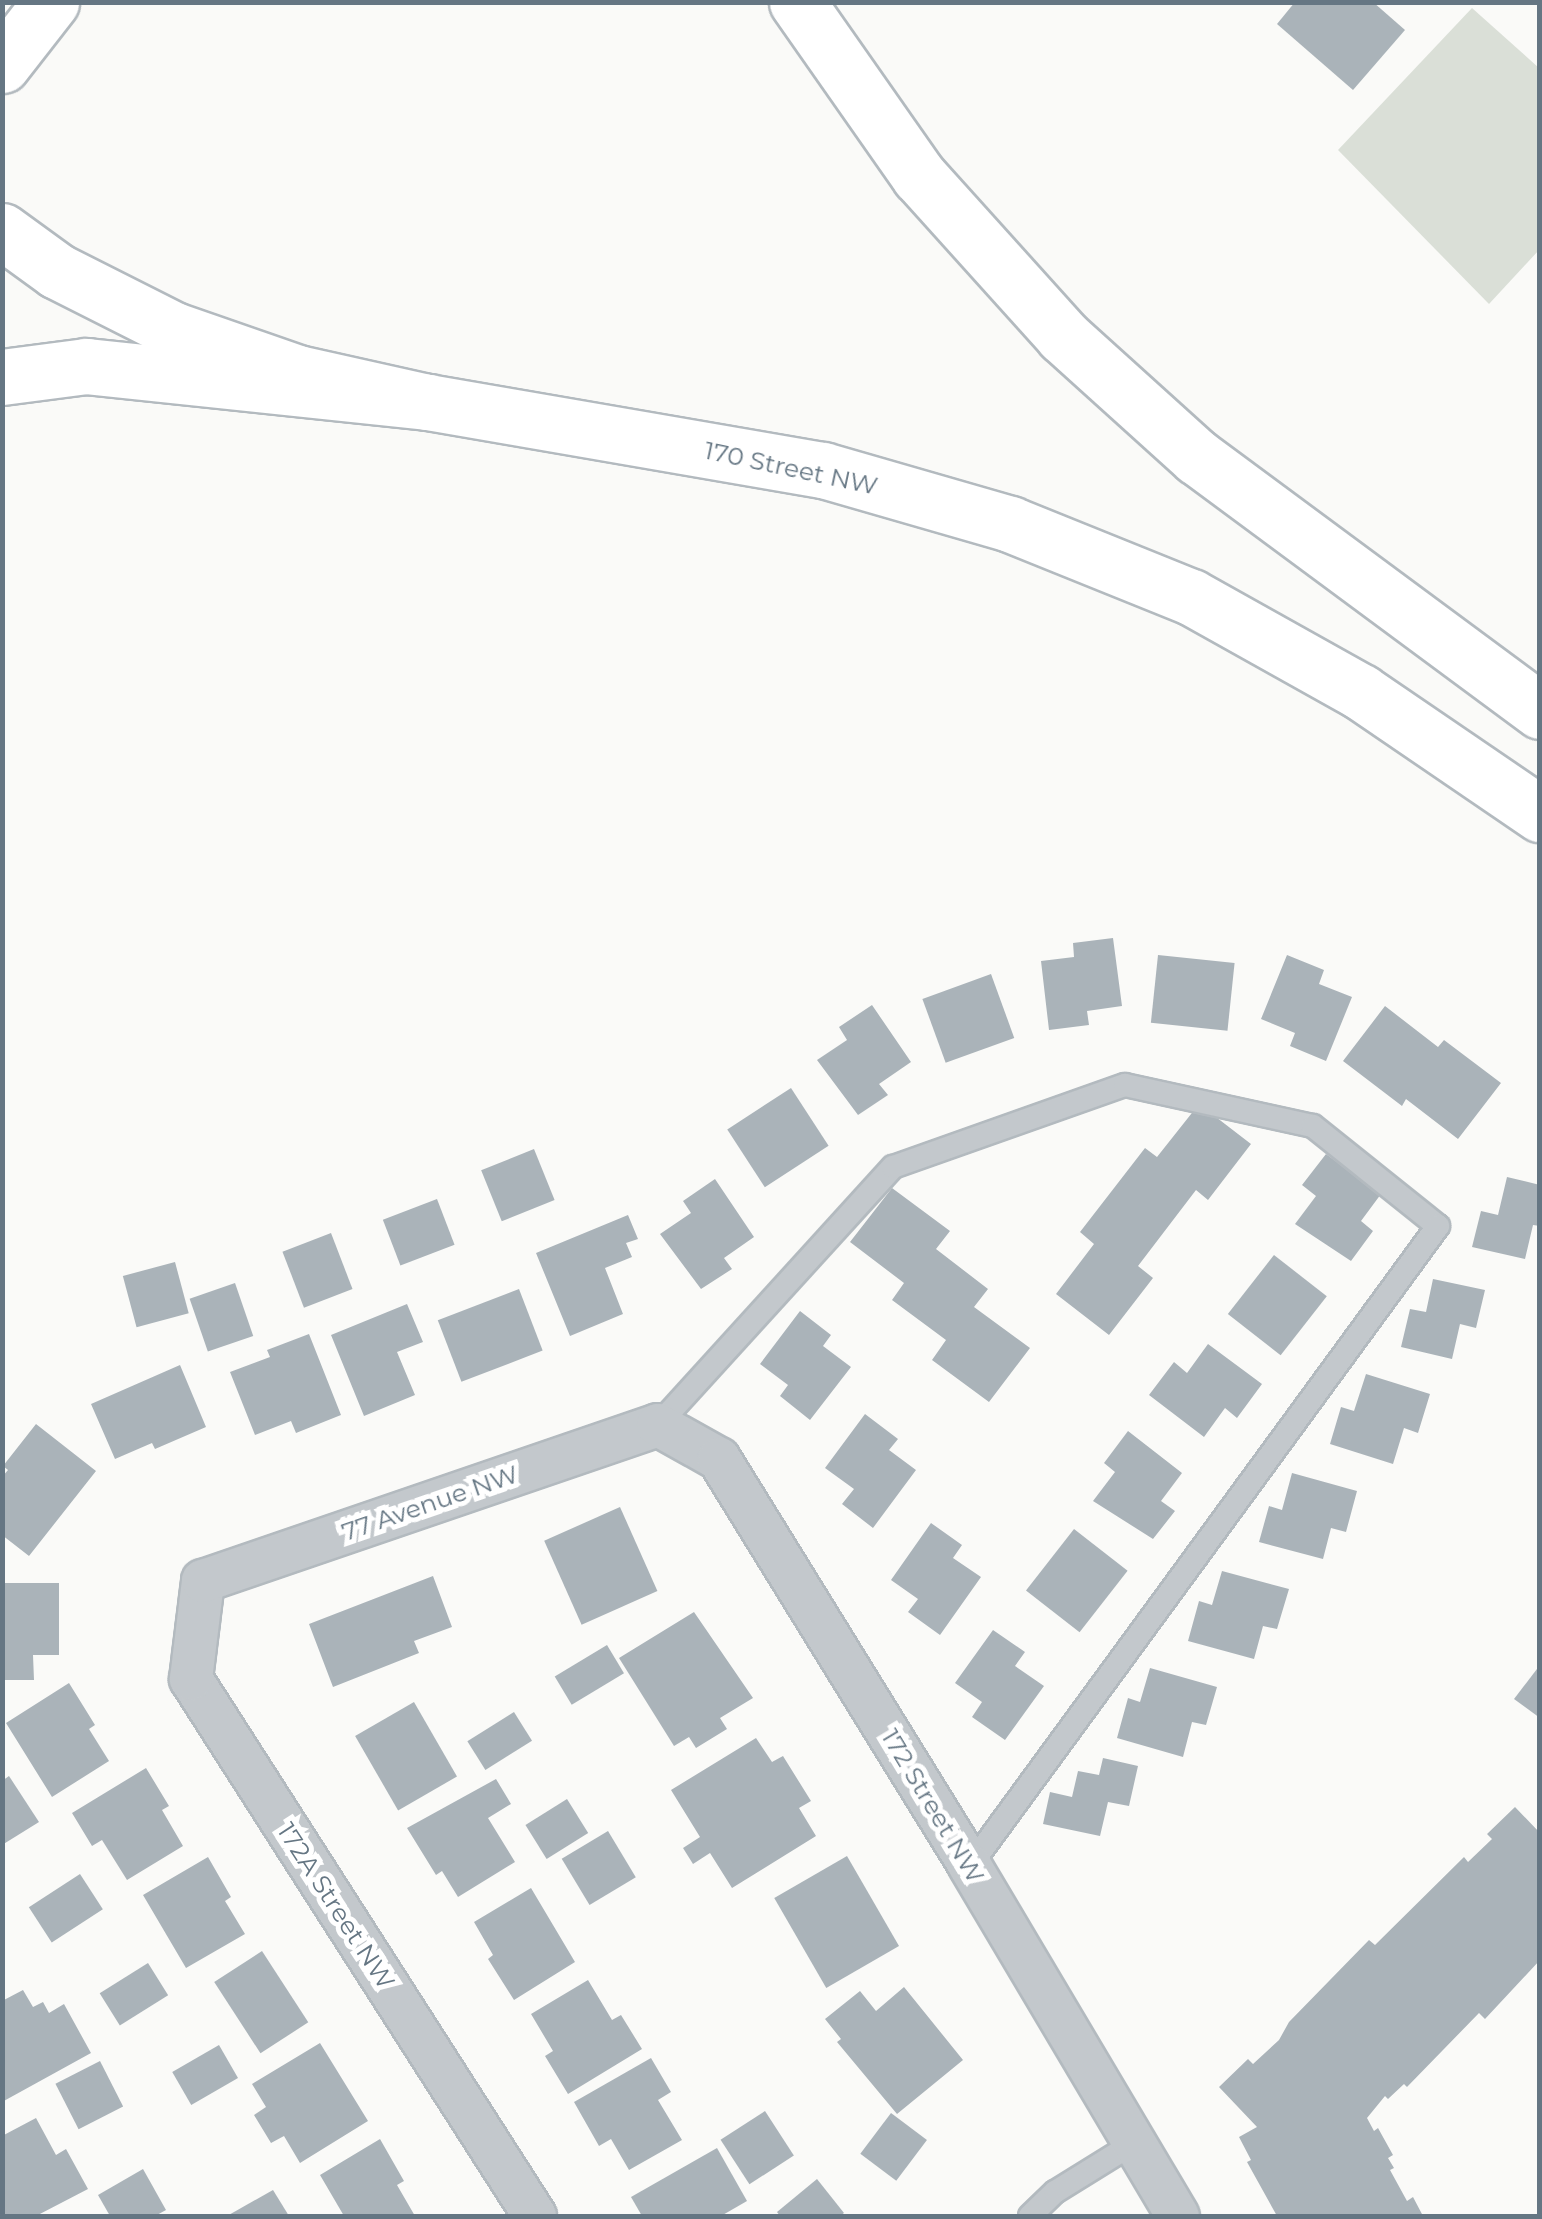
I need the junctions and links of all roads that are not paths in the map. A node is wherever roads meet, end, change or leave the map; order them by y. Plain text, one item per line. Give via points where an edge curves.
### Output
1 (51, 2) edge
2 (798, 2) edge
3 (2, 65) edge
4 (2, 232) edge
5 (2, 377) edge
6 (428, 402) junction
7 (1540, 711) edge
8 (1540, 814) edge
9 (658, 1425) junction
10 (203, 1581) joint
11 (970, 1866) junction
12 (1134, 2143) junction
13 (535, 2216) edge
14 (1030, 2216) edge
15 (1178, 2216) edge

1 - 3 main road
2 - 7 main road via 919,176 1063,336 1197,458
4 - 6 main road, 170 Street NW via 57,270 174,330 298,373
5 - 6 main road via 86,366
6 - 8 main road, 170 Street NW via 823,470 1010,524 1192,597 1361,692
9 - 10 street, 77 Avenue NW
9 - 11 street, 172 Street NW via 719,1459
9 - 11 lane via 892,1167 1125,1085 1313,1126 1438,1226
10 - 13 street, 172A Street NW via 192,1680
11 - 12 street, 172 Street NW
12 - 14 lane via 1055,2192
12 - 15 street, 172 Street NW

